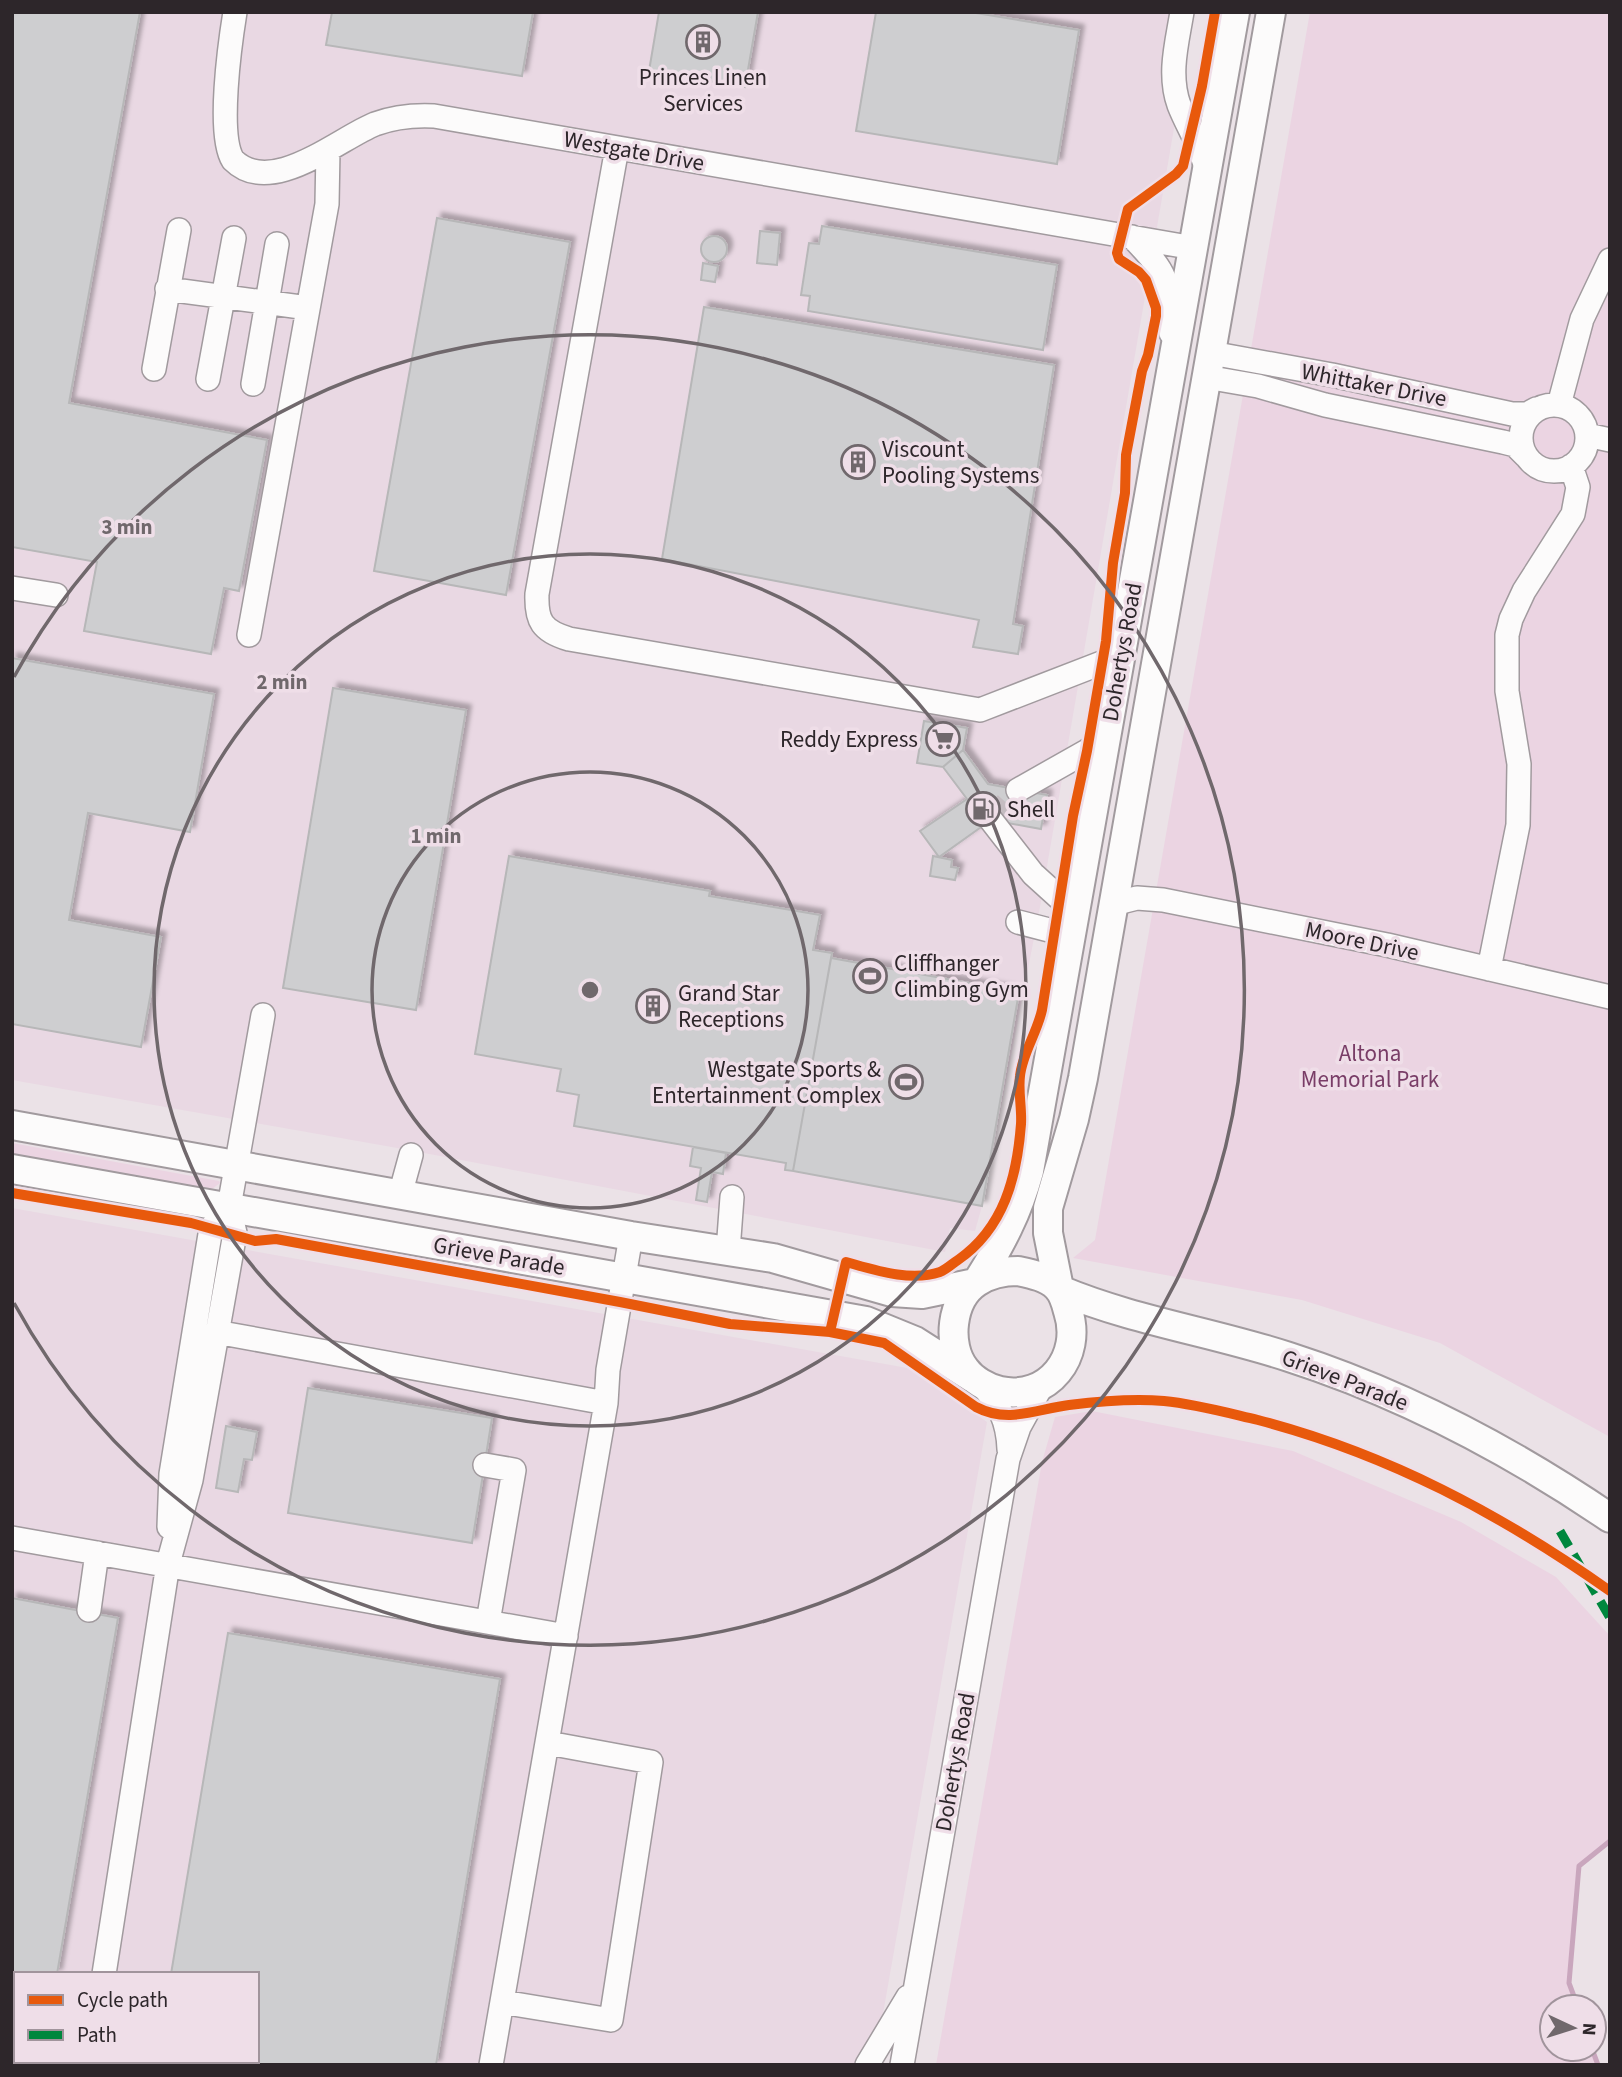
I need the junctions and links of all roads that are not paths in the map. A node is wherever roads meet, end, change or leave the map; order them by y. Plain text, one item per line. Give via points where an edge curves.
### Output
1 (235, 12) edge
2 (1182, 12) edge
3 (1235, 12) edge
4 (1271, 12) edge
5 (617, 148) junction
6 (328, 150) junction
7 (1207, 171) junction
8 (179, 230) dead end
9 (1132, 237) junction
10 (234, 239) dead end
11 (278, 244) dead end
12 (1194, 248) junction
13 (1228, 254) junction
14 (1610, 260) edge
15 (167, 289) junction
16 (222, 297) junction
17 (268, 303) junction
18 (308, 308) junction
19 (1173, 360) junction
20 (1208, 365) junction
21 (154, 369) dead end
22 (1332, 375) junction
23 (208, 379) dead end
24 (253, 384) dead end
25 (1325, 405) junction
26 (1559, 405) junction
27 (1536, 410) junction
28 (1587, 435) junction
29 (1610, 440) edge
30 (1526, 456) junction
31 (1571, 466) junction
32 (12, 588) edge
33 (56, 596) dead end
34 (249, 635) dead end
35 (1122, 655) junction
36 (1107, 738) junction
37 (1018, 790) tunnel mouth
38 (991, 820) dead end
39 (1114, 904) junction
40 (1018, 922) dead end
41 (1074, 925) junction
42 (1489, 969) junction
43 (1610, 997) edge
44 (263, 1015) dead end
45 (12, 1125) edge
46 (411, 1155) dead end
47 (236, 1166) junction
48 (12, 1169) edge
49 (400, 1195) junction
50 (732, 1196) dead end
51 (229, 1207) junction
52 (631, 1236) junction
53 (728, 1251) junction
54 (624, 1279) junction
55 (976, 1282) junction
56 (1059, 1289) junction
57 (216, 1332) junction
58 (976, 1380) junction
59 (1045, 1384) junction
60 (606, 1403) junction
61 (1008, 1459) junction
62 (485, 1465) dead end
63 (1610, 1518) edge
64 (12, 1538) edge
65 (97, 1553) junction
66 (168, 1564) junction
67 (89, 1610) dead end
68 (488, 1622) junction
69 (566, 1636) junction
70 (548, 1743) junction
71 (104, 1972) edge
72 (917, 1978) junction
73 (502, 2002) junction
74 (491, 2065) edge
75 (867, 2065) edge
76 (902, 2065) edge

1 - 6 street, Westgate Drive via 226,122 231,157 244,168 265,173
2 - 7 street via 1174,81
3 - 7 main road, Dohertys Road
4 - 13 main road, Dohertys Road
5 - 6 street, Westgate Drive via 425,115 384,121
5 - 9 street, Westgate Drive
5 - 35 street via 537,594 536,611 542,625 569,639 980,710
6 - 18 street via 327,204
7 - 12 main road, Dohertys Road
8 - 15 street
9 - 12 street, Westgate Drive
9 - 19 street via 1166,280
10 - 16 street
11 - 17 street
12 - 13 main road
12 - 19 main road, Dohertys Road
13 - 20 main road, Dohertys Road
14 - 26 street via 1582,319
15 - 16 street
15 - 21 street
16 - 17 street
16 - 23 street
17 - 18 street
17 - 24 street
18 - 34 street
19 - 20 main road
19 - 35 main road, Dohertys Road
20 - 22 street, Whittaker Drive
20 - 25 street, Whittaker Drive via 1258,386
20 - 39 main road, Dohertys Road
22 - 25 street via 1322,379 1317,388
22 - 27 street, Whittaker Drive via 1512,414
25 - 30 street, Whittaker Drive via 1503,442
26 - 27 street
26 - 28 street via 1578,415
27 - 30 street via 1522,430
28 - 29 street
28 - 31 street via 1582,455
30 - 31 street via 1548,471
31 - 42 street via 1578,487 1575,509 1519,600 1507,635 1506,682 1519,764 1518,825
32 - 33 street
35 - 36 main road, Dohertys Road
36 - 37 street
36 - 41 main road, Dohertys Road
38 - 41 street
39 - 42 street, Moore Drive via 1137,898 1163,900
39 - 56 main road, Dohertys Road via 1079,1098 1048,1208
40 - 41 street
41 - 55 main road, Dohertys Road via 1029,1171 1006,1234
42 - 43 street, Moore Drive
44 - 47 street
45 - 47 main road, Grieve Parade
46 - 49 street
47 - 49 main road, Grieve Parade
47 - 51 street
48 - 51 main road, Grieve Parade
49 - 52 main road, Grieve Parade
50 - 53 street
51 - 54 main road, Grieve Parade
51 - 57 street via 235,1233
51 - 66 street via 211,1228 171,1474
52 - 53 main road, Grieve Parade
52 - 54 street
53 - 55 main road, Grieve Parade via 794,1263 903,1294 931,1293
54 - 58 main road, Grieve Parade via 866,1321 915,1341
54 - 60 street
55 - 56 main road via 1018,1271 1039,1276
55 - 58 main road via 960,1305 953,1329 957,1354
56 - 59 main road via 1070,1317 1072,1340 1064,1364
56 - 63 main road, Grieve Parade via 1119,1311 1286,1356 1394,1396 1509,1453
57 - 60 street
57 - 66 street via 191,1480
58 - 59 main road via 1005,1392 1023,1392
58 - 61 street, Dohertys Road via 1002,1412 1009,1437
59 - 61 street, Dohertys Road via 1019,1427
60 - 69 street
61 - 72 street, Dohertys Road
62 - 68 street via 514,1470
64 - 65 street
65 - 66 street
65 - 67 street
66 - 68 street
66 - 71 street
68 - 69 street
69 - 70 street
70 - 73 street
70 - 73 street via 651,1762 611,2020
72 - 75 street
72 - 76 street, Dohertys Road
73 - 74 street

